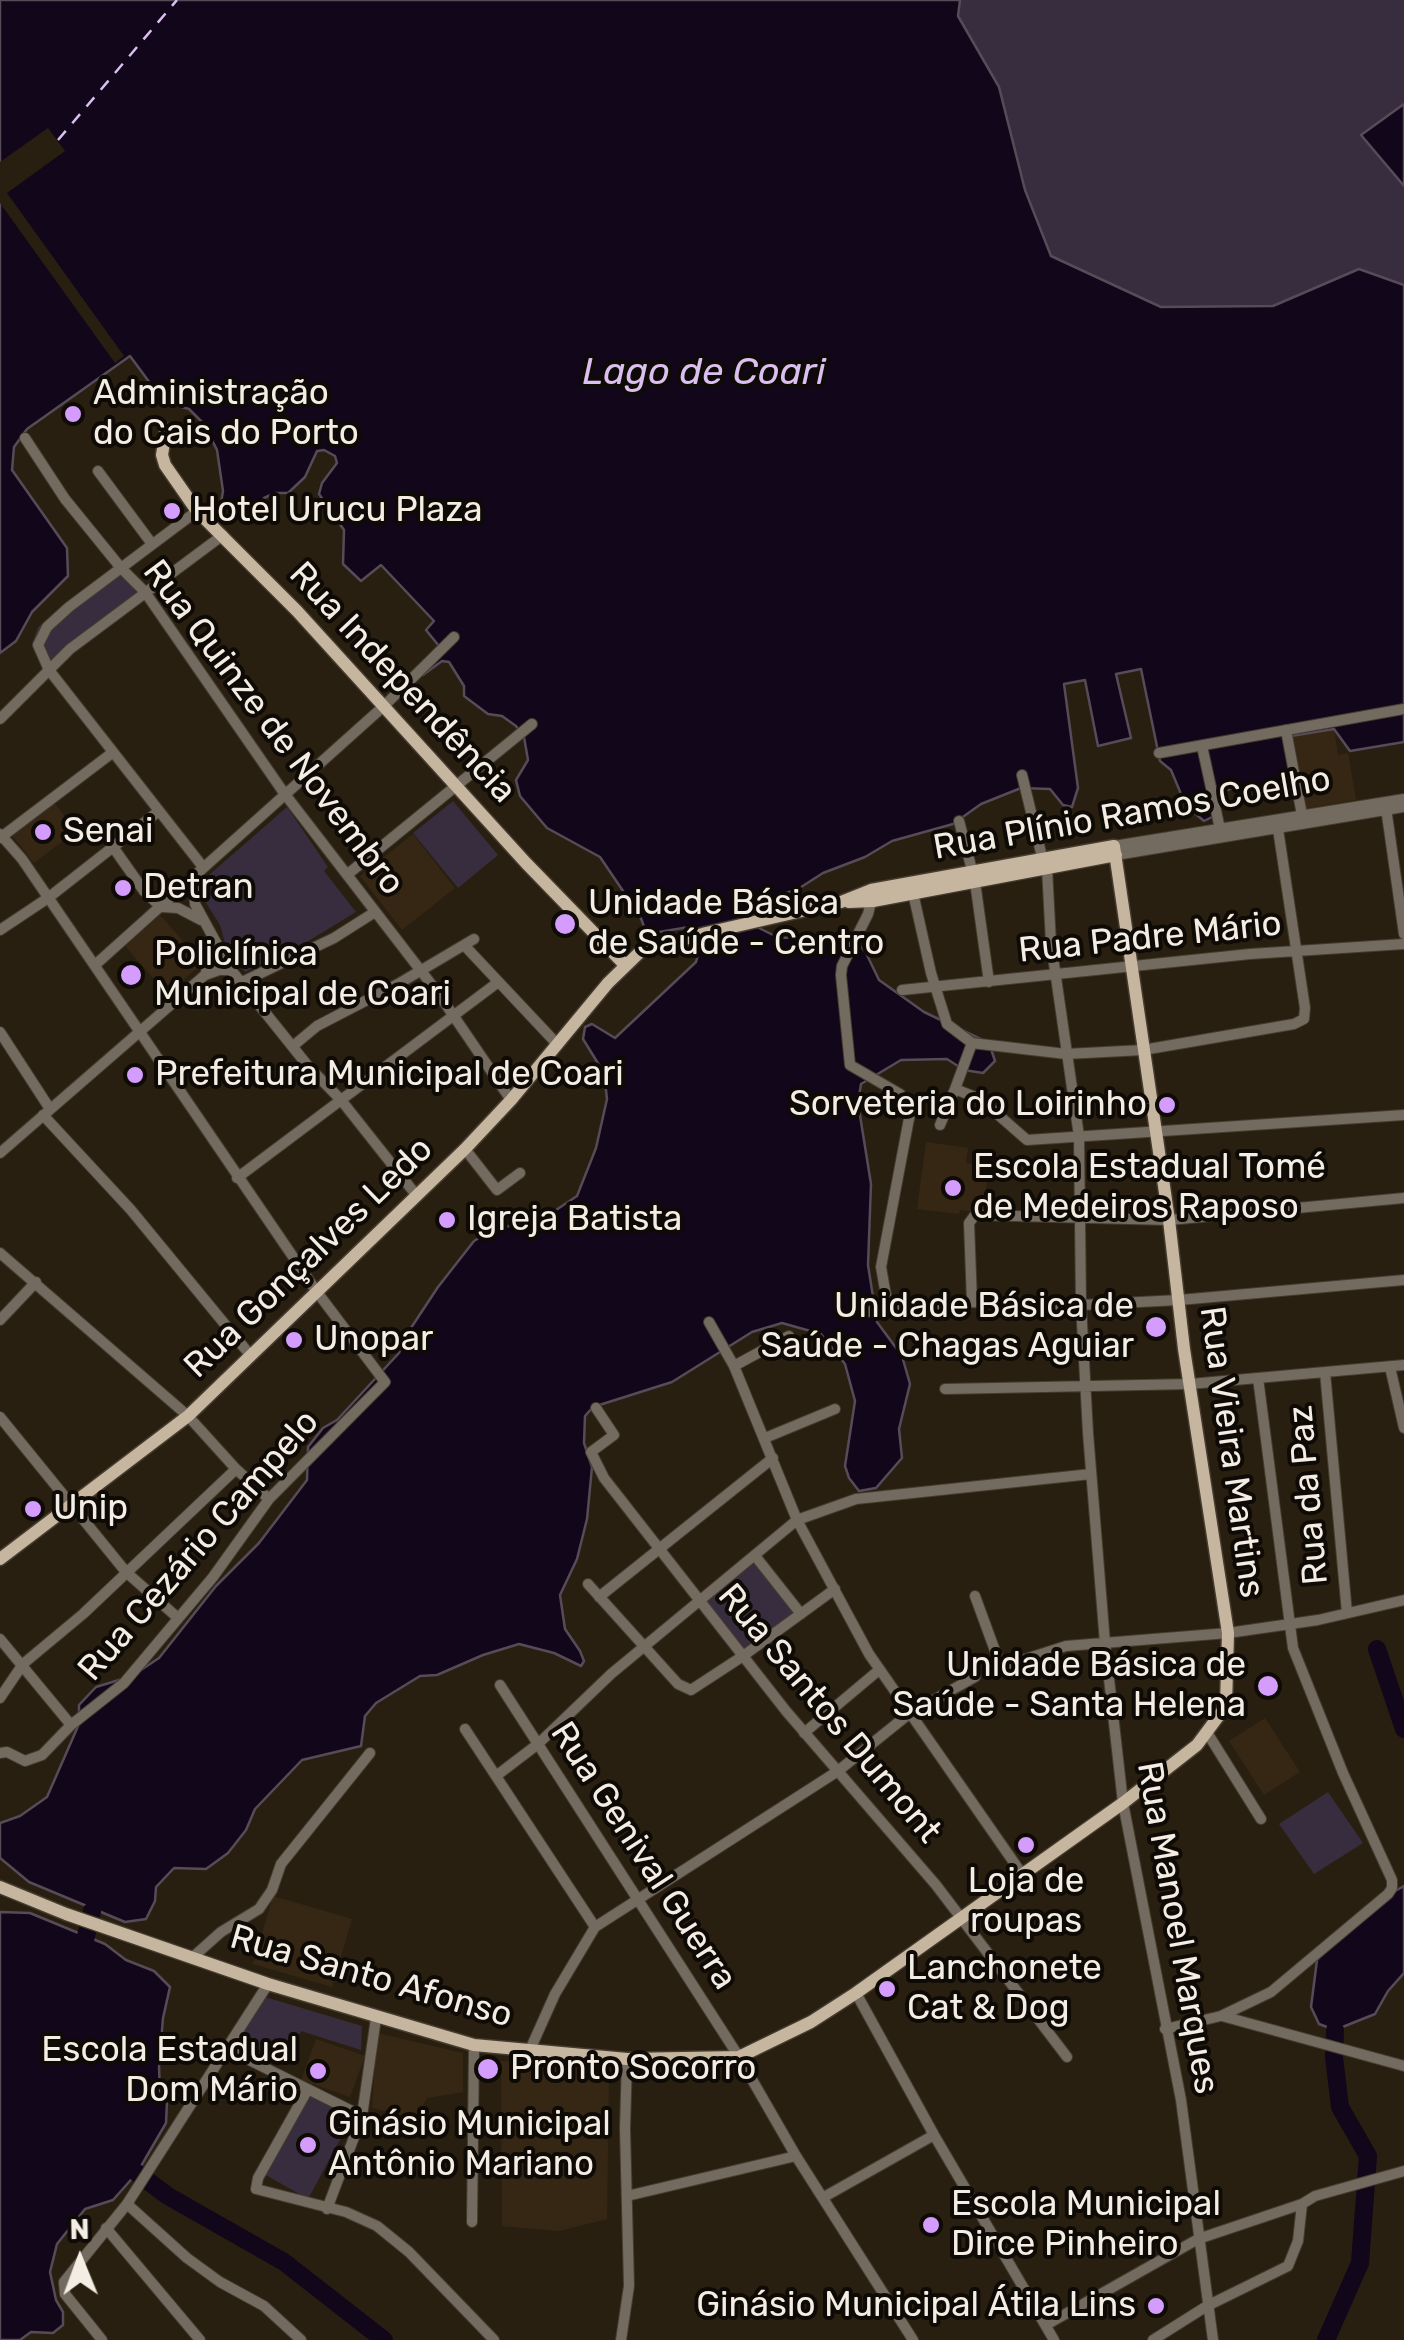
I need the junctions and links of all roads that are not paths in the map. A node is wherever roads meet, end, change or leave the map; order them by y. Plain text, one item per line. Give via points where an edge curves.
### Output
1 (166, 429) dead end
2 (26, 438) dead end
3 (98, 471) dead end
4 (197, 510) junction
5 (223, 535) junction
6 (152, 544) junction
7 (121, 568) junction
8 (145, 592) junction
9 (454, 637) dead end
10 (49, 670) junction
11 (385, 705) junction
12 (1404, 709) edge
13 (0, 719) edge
14 (532, 724) dead end
15 (1286, 730) junction
16 (1202, 746) junction
17 (112, 753) junction
18 (1159, 754) dead end
19 (1022, 775) dead end
20 (458, 786) junction
21 (284, 794) junction
22 (1404, 798) edge
23 (1386, 806) junction
24 (1404, 807) edge
25 (159, 811) junction
26 (1302, 814) junction
27 (959, 821) dead end
28 (1278, 828) junction
29 (1220, 829) junction
30 (1, 836) edge
31 (113, 847) junction
32 (1115, 851) junction
33 (1044, 863) junction
34 (203, 867) junction
35 (348, 874) junction
36 (974, 876) junction
37 (193, 878) junction
38 (913, 893) junction
39 (872, 896) junction
40 (48, 898) junction
41 (161, 907) junction
42 (375, 912) junction
43 (204, 921) junction
44 (0, 930) edge
45 (1404, 934) edge
46 (1404, 944) edge
47 (216, 946) junction
48 (1295, 950) junction
49 (625, 964) junction
50 (95, 965) junction
51 (1132, 966) junction
52 (230, 970) junction
53 (422, 971) junction
54 (205, 975) junction
55 (1056, 975) junction
56 (989, 982) junction
57 (240, 983) junction
58 (497, 983) junction
59 (937, 986) junction
60 (902, 990) dead end
61 (454, 1016) junction
62 (140, 1031) junction
63 (0, 1032) edge
64 (972, 1043) junction
65 (558, 1045) junction
66 (293, 1046) junction
67 (1143, 1050) junction
68 (1066, 1054) junction
69 (956, 1089) junction
70 (341, 1100) junction
71 (511, 1100) junction
72 (47, 1112) junction
73 (1404, 1115) edge
74 (940, 1125) dead end
75 (1155, 1131) junction
76 (1080, 1136) junction
77 (465, 1149) junction
78 (0, 1154) edge
79 (520, 1173) dead end
80 (237, 1178) junction
81 (416, 1196) junction
82 (1404, 1198) edge
83 (1082, 1219) junction
84 (1169, 1220) junction
85 (0, 1254) edge
86 (1404, 1280) edge
87 (36, 1282) junction
88 (316, 1292) junction
89 (1179, 1300) junction
90 (972, 1302) junction
91 (1081, 1305) junction
92 (888, 1307) junction
93 (867, 1312) dead end
94 (0, 1320) edge
95 (709, 1322) dead end
96 (789, 1336) dead end
97 (251, 1356) junction
98 (1404, 1365) edge
99 (734, 1366) junction
100 (1390, 1367) junction
101 (1325, 1372) junction
102 (1258, 1378) junction
103 (1190, 1384) junction
104 (1087, 1385) junction
105 (944, 1389) dead end
106 (596, 1408) dead end
107 (836, 1409) dead end
108 (188, 1416) junction
109 (0, 1417) edge
110 (1404, 1428) edge
111 (765, 1438) junction
112 (773, 1458) junction
113 (236, 1469) junction
114 (1091, 1474) junction
115 (269, 1498) junction
116 (73, 1505) junction
117 (797, 1520) junction
118 (660, 1550) junction
119 (756, 1557) junction
120 (0, 1559) edge
121 (126, 1572) junction
122 (588, 1584) dead end
123 (835, 1589) junction
124 (976, 1596) dead end
125 (599, 1597) junction
126 (1404, 1600) edge
127 (699, 1602) junction
128 (1348, 1613) junction
129 (801, 1614) junction
130 (178, 1618) junction
131 (1289, 1624) junction
132 (1228, 1633) junction
133 (0, 1639) edge
134 (1106, 1643) junction
135 (643, 1647) junction
136 (743, 1656) junction
137 (23, 1664) junction
138 (879, 1670) junction
139 (975, 1678) dead end
140 (500, 1685) dead end
141 (0, 1698) edge
142 (910, 1713) junction
143 (71, 1725) junction
144 (465, 1729) dead end
145 (804, 1733) junction
146 (1208, 1734) junction
147 (538, 1744) junction
148 (0, 1753) edge
149 (370, 1754) dead end
150 (838, 1772) junction
151 (496, 1776) junction
152 (1123, 1803) junction
153 (1262, 1818) dead end
154 (1022, 1874) junction
155 (0, 1887) edge
156 (638, 1900) junction
157 (962, 1919) junction
158 (595, 1928) junction
159 (194, 1957) junction
160 (268, 1984) junction
161 (856, 1993) junction
162 (1221, 2016) junction
163 (376, 2018) junction
164 (1165, 2029) junction
165 (474, 2045) junction
166 (227, 2049) junction
167 (529, 2052) junction
168 (739, 2057) junction
169 (1067, 2057) dead end
170 (627, 2059) junction
171 (1404, 2066) edge
172 (308, 2089) junction
173 (362, 2116) junction
174 (934, 2135) junction
175 (796, 2156) junction
176 (1404, 2171) edge
177 (626, 2196) junction
178 (824, 2197) junction
179 (126, 2204) junction
180 (1302, 2204) junction
181 (328, 2208) junction
182 (472, 2222) dead end
183 (106, 2228) junction
184 (1198, 2239) junction
185 (1207, 2306) junction
186 (1046, 2325) junction
187 (102, 2340) edge
188 (200, 2340) edge
189 (301, 2340) edge
190 (494, 2340) edge
191 (620, 2340) edge
192 (913, 2340) edge
193 (1054, 2340) edge
194 (1153, 2340) edge
195 (1213, 2340) edge

1 - 4 main road, Rua Independência via 165,466
2 - 7 street, Rua Quinze de Novembro
3 - 6 street
4 - 5 main road, Rua Independência
4 - 6 street
5 - 8 street
5 - 11 main road, Rua Independência
6 - 7 street
7 - 8 street, Rua Quinze de Novembro
7 - 10 street via 46,627 38,644
8 - 10 street
8 - 21 street, Rua Quinze de Novembro
9 - 11 street
10 - 13 street
10 - 17 street
11 - 20 main road, Rua Independência
11 - 21 street
12 - 15 street
14 - 20 street
15 - 16 street
15 - 26 street
16 - 18 street
16 - 29 street
17 - 25 street
17 - 30 street
19 - 33 street, Rua Manoel Marques
20 - 35 street
20 - 49 main road, Rua Independência
21 - 34 street
21 - 35 street, Rua Quinze de Novembro
22 - 23 street, Rua Plínio Ramos Coelho
23 - 24 street, Rua Plínio Ramos Coelho
23 - 26 street, Rua Plínio Ramos Coelho
23 - 28 street, Rua Plínio Ramos Coelho
23 - 45 street
25 - 31 street
25 - 34 street
26 - 29 street, Rua Plínio Ramos Coelho
27 - 36 street
28 - 32 street, Rua Plínio Ramos Coelho
28 - 48 street
29 - 32 street, Rua Plínio Ramos Coelho
30 - 40 street
31 - 40 street
31 - 41 street
32 - 33 main road, Rua Plínio Ramos Coelho
32 - 51 main road, Rua Vieira Martins
33 - 36 main road, Rua Plínio Ramos Coelho
33 - 55 street, Rua Manoel Marques
34 - 37 street
35 - 42 street, Rua Quinze de Novembro
36 - 38 main road, Rua Plínio Ramos Coelho
36 - 39 main road, Rua Plínio Ramos Coelho
36 - 56 street
37 - 41 street
37 - 43 street
38 - 39 main road, Rua Plínio Ramos Coelho
38 - 59 street
39 - 49 main road via 652,946
39 - 92 street via 841,975 850,1065 907,1099 911,1108 881,1266
40 - 44 street
40 - 50 street
41 - 43 street
41 - 50 street
42 - 53 street, Rua Quinze de Novembro
42 - 57 street
43 - 47 street
46 - 48 street, Rua Padre Mário
47 - 52 street
47 - 54 street
48 - 51 street, Rua Padre Mário
48 - 67 street via 1306,1014 1294,1024
49 - 65 main road, Rua Gonçalves Ledo
50 - 62 street
51 - 55 street, Rua Padre Mário
51 - 67 main road, Rua Vieira Martins
52 - 54 street
52 - 57 street
53 - 58 street via 469,942
53 - 61 street, Rua Quinze de Novembro
53 - 66 street via 317,1026
54 - 62 street
55 - 56 street, Rua Padre Mário
55 - 68 street, Rua Manoel Marques
56 - 59 street, Rua Padre Mário
57 - 66 street
58 - 61 street
58 - 65 street
59 - 60 street, Rua Padre Mário
59 - 64 street via 947,1024
61 - 70 street
61 - 71 street, Rua Quinze de Novembro
62 - 72 street
62 - 80 street
63 - 72 street
64 - 68 street
64 - 69 street
65 - 71 main road, Rua Gonçalves Ledo
66 - 70 street
67 - 68 street
67 - 75 main road, Rua Vieira Martins
68 - 76 street, Rua Manoel Marques
69 - 74 street
69 - 76 street via 980,1099 1027,1140
70 - 80 street
70 - 81 street
71 - 77 main road, Rua Gonçalves Ledo
72 - 78 street
72 - 97 street
73 - 75 street
75 - 76 street
75 - 84 main road, Rua Vieira Martins
76 - 83 street, Rua Manoel Marques
77 - 79 street via 497,1190
77 - 81 main road, Rua Gonçalves Ledo
80 - 88 street
81 - 88 main road, Rua Gonçalves Ledo
82 - 84 street
83 - 84 street
83 - 90 street via 972,1218
83 - 91 street, Rua Manoel Marques
84 - 89 main road, Rua Vieira Martins
85 - 87 street
86 - 89 street
87 - 94 street
87 - 108 street
88 - 97 main road, Rua Gonçalves Ledo
88 - 115 street, Rua Cezário Campelo via 385,1382
89 - 91 street
89 - 103 main road, Rua Vieira Martins
90 - 91 street
90 - 92 street
91 - 104 street, Rua Manoel Marques
92 - 93 street
95 - 99 street
96 - 99 street
97 - 108 main road, Rua Gonçalves Ledo
98 - 100 street
99 - 111 street
100 - 101 street
100 - 110 street
101 - 102 street
101 - 128 street, Rua da Paz
102 - 103 street
102 - 131 street
103 - 104 street
103 - 132 main road, Rua Vieira Martins
104 - 105 street
104 - 114 street, Rua Manoel Marques
106 - 118 street, Rua Santos Dumont via 614,1435 590,1452 592,1459
107 - 111 street
108 - 113 street
108 - 116 main road, Rua Gonçalves Ledo
109 - 116 street
111 - 112 street
112 - 117 street
112 - 118 street
113 - 115 street
113 - 121 street
114 - 117 street via 856,1499
114 - 134 street, Rua Manoel Marques
115 - 130 street, Rua Cezário Campelo
116 - 120 main road, Rua Gonçalves Ledo
116 - 121 street
117 - 119 street
117 - 123 street
118 - 125 street
118 - 127 street, Rua Santos Dumont
119 - 127 street
119 - 129 street
121 - 130 street
121 - 137 street
122 - 125 street
123 - 129 street
123 - 138 street
124 - 134 street via 1001,1667 1066,1646
125 - 135 street
126 - 128 street
127 - 135 street
127 - 136 street, Rua Santos Dumont
128 - 131 street
129 - 136 street
130 - 143 street, Rua Cezário Campelo via 124,1683
131 - 132 street
131 - 162 street via 1392,1888 1271,1992
132 - 134 street
132 - 146 main road, Rua Vieira Martins via 1228,1696
133 - 137 street
134 - 152 street, Rua Manoel Marques
135 - 136 street via 684,1689
135 - 147 street
136 - 145 street, Rua Santos Dumont
137 - 141 street
137 - 143 street
138 - 142 street
138 - 145 street
139 - 142 street
140 - 147 street, Rua Genival Guerra
142 - 150 street
142 - 154 street
143 - 148 street, Rua Cezário Campelo via 32,1760
144 - 151 street
145 - 150 street, Rua Santos Dumont
146 - 152 main road, Rua Vieira Martins
146 - 153 street
147 - 151 street
147 - 156 street, Rua Genival Guerra
149 - 159 street via 282,1864 259,1909
150 - 156 street
150 - 157 street, Rua Santos Dumont
151 - 158 street
152 - 154 main road, Rua Vieira Martins
152 - 164 street, Rua Manoel Marques
154 - 157 main road, Rua Vieira Martins
155 - 159 main road, Rua Santo Afonso
156 - 158 street
156 - 168 street, Rua Genival Guerra
157 - 161 main road, Rua Vieira Martins
157 - 169 street, Rua Santos Dumont
158 - 167 street
159 - 160 main road, Rua Santo Afonso
160 - 163 main road, Rua Santo Afonso
160 - 166 street
161 - 168 main road, Rua Vieira Martins
161 - 174 street
162 - 164 street
162 - 171 street
163 - 165 main road, Rua Santo Afonso
163 - 173 street
164 - 184 street, Rua Manoel Marques
165 - 167 main road, Rua Santo Afonso
165 - 182 street
166 - 172 street
166 - 179 street
167 - 170 main road, Rua Santo Afonso
168 - 170 main road, Rua Santo Afonso
168 - 175 street, Rua Genival Guerra
170 - 177 street
172 - 173 street
172 - 181 street via 255,2185
173 - 181 street
174 - 178 street
174 - 186 street
175 - 177 street
175 - 178 street, Rua Genival Guerra
176 - 180 street
177 - 191 street via 628,2286
178 - 192 street, Rua Genival Guerra
179 - 183 street
179 - 189 street via 187,2258 264,2306
180 - 184 street
180 - 185 street via 1288,2266
181 - 190 street via 358,2216 409,2252
183 - 187 street via 64,2282 65,2294
183 - 188 street
184 - 185 street, Rua Manoel Marques
184 - 186 street
185 - 194 street
185 - 195 street, Rua Manoel Marques
186 - 193 street

